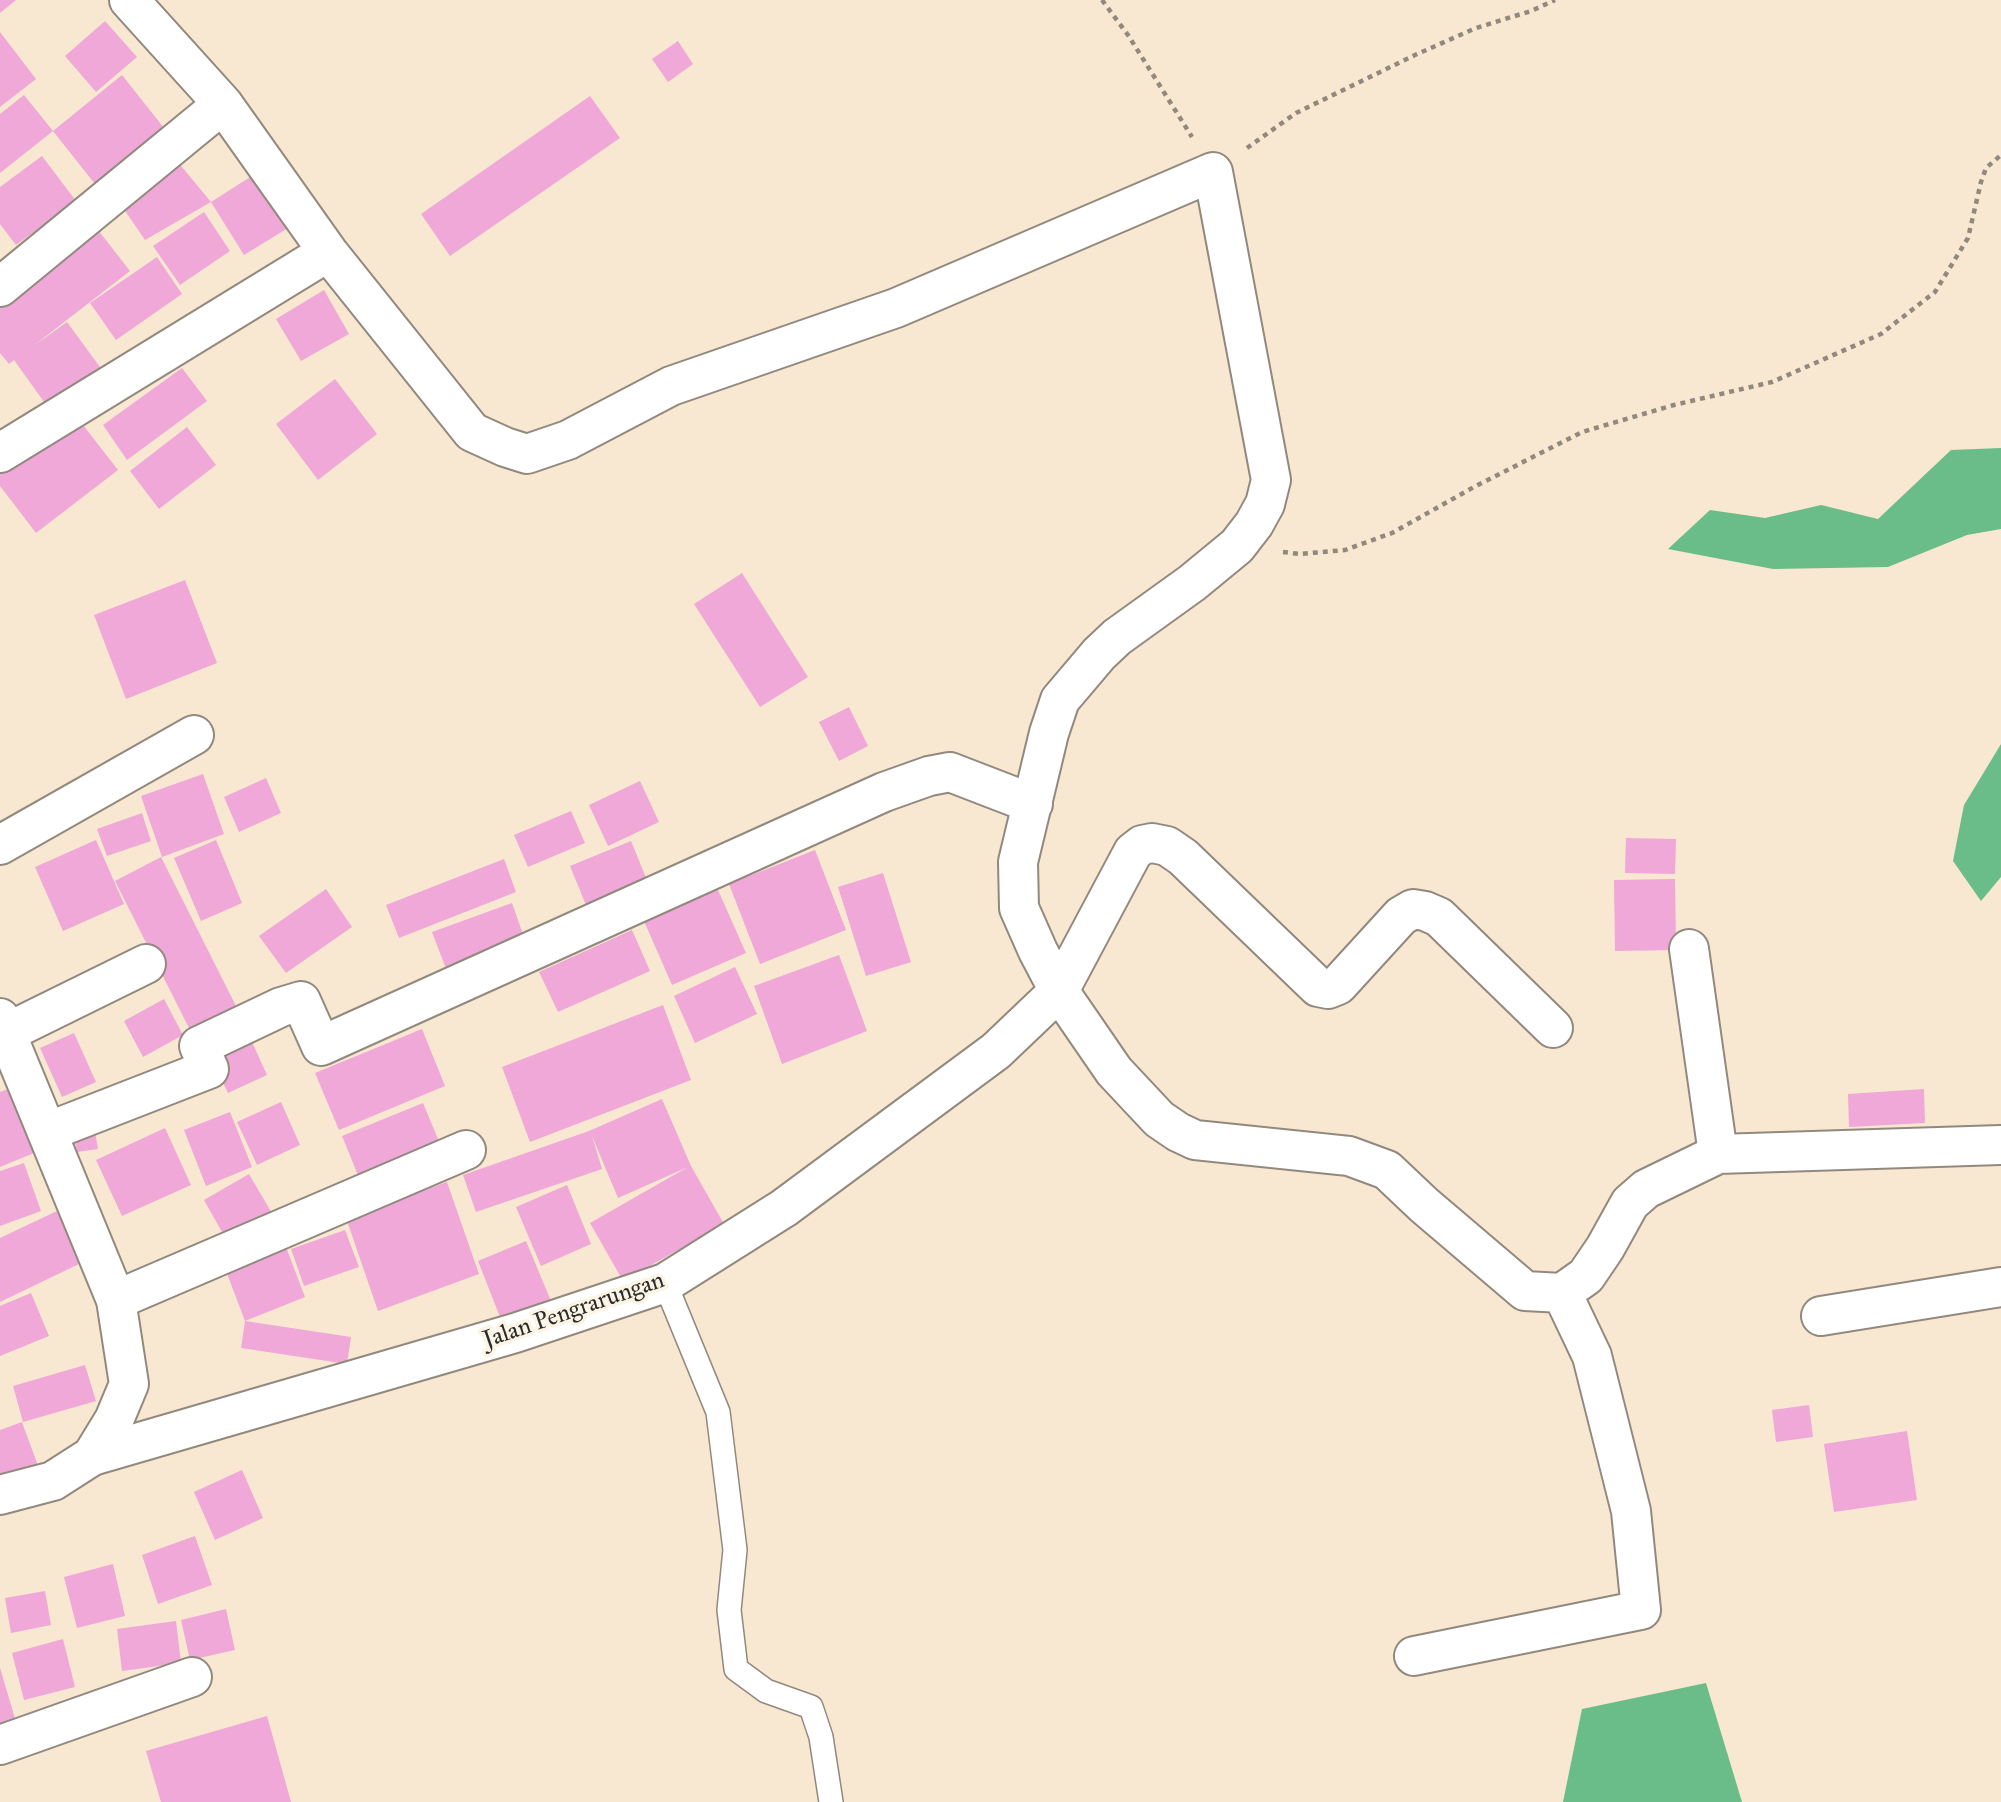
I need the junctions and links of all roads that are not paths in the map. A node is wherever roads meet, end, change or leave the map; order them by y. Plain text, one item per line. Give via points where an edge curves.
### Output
1 (129, 0) edge
2 (223, 104) junction
3 (328, 252) junction
4 (0, 287) edge
5 (0, 453) edge
6 (194, 735) dead end
7 (1033, 804) junction
8 (0, 845) edge
9 (1689, 949) dead end
10 (146, 964) dead end
11 (1059, 991) junction
12 (3, 1026) edge
13 (1553, 1028) dead end
14 (47, 1132) junction
15 (2001, 1145) edge
16 (466, 1150) dead end
17 (1718, 1154) junction
18 (664, 1283) junction
19 (2001, 1287) edge
20 (1562, 1293) junction
21 (116, 1300) junction
22 (1821, 1317) dead end
23 (92, 1456) junction
24 (0, 1495) edge
25 (1414, 1656) dead end
26 (192, 1677) dead end
27 (0, 1745) edge
28 (831, 1802) edge

1 - 2 street
2 - 3 street
2 - 4 street
3 - 5 street
3 - 7 street via 472,432 527,454 568,440 671,386 896,308 1213,172 1271,480 1265,504 1237,546 1117,637 1060,700
6 - 8 street
7 - 11 street via 1018,862 1019,908
7 - 14 street via 950,772 929,776 884,792 321,1046 301,1001 281,1007 199,1046 209,1069
9 - 17 street
10 - 12 street
11 - 13 street, Jalan Pengrarungan via 1133,852 1153,843 1183,857 1318,987 1338,985 1401,916 1413,909 1425,911 1439,917
11 - 18 street, Jalan Pengrarungan via 996,1051 936,1096 784,1208
11 - 20 street via 1114,1071 1159,1119 1178,1132 1195,1140 1349,1156 1387,1170 1525,1291
12 - 14 street
14 - 21 street
15 - 17 street
16 - 21 street
17 - 20 street via 1646,1189 1630,1203 1586,1276
18 - 23 street, Jalan Pengrarungan via 515,1333
18 - 28 lane via 719,1412 735,1550 729,1610 736,1669 766,1691 811,1707 821,1737
19 - 22 street
20 - 25 street via 1591,1356 1627,1499 1641,1610
21 - 23 street via 129,1384
23 - 24 street via 53,1481
26 - 27 street

